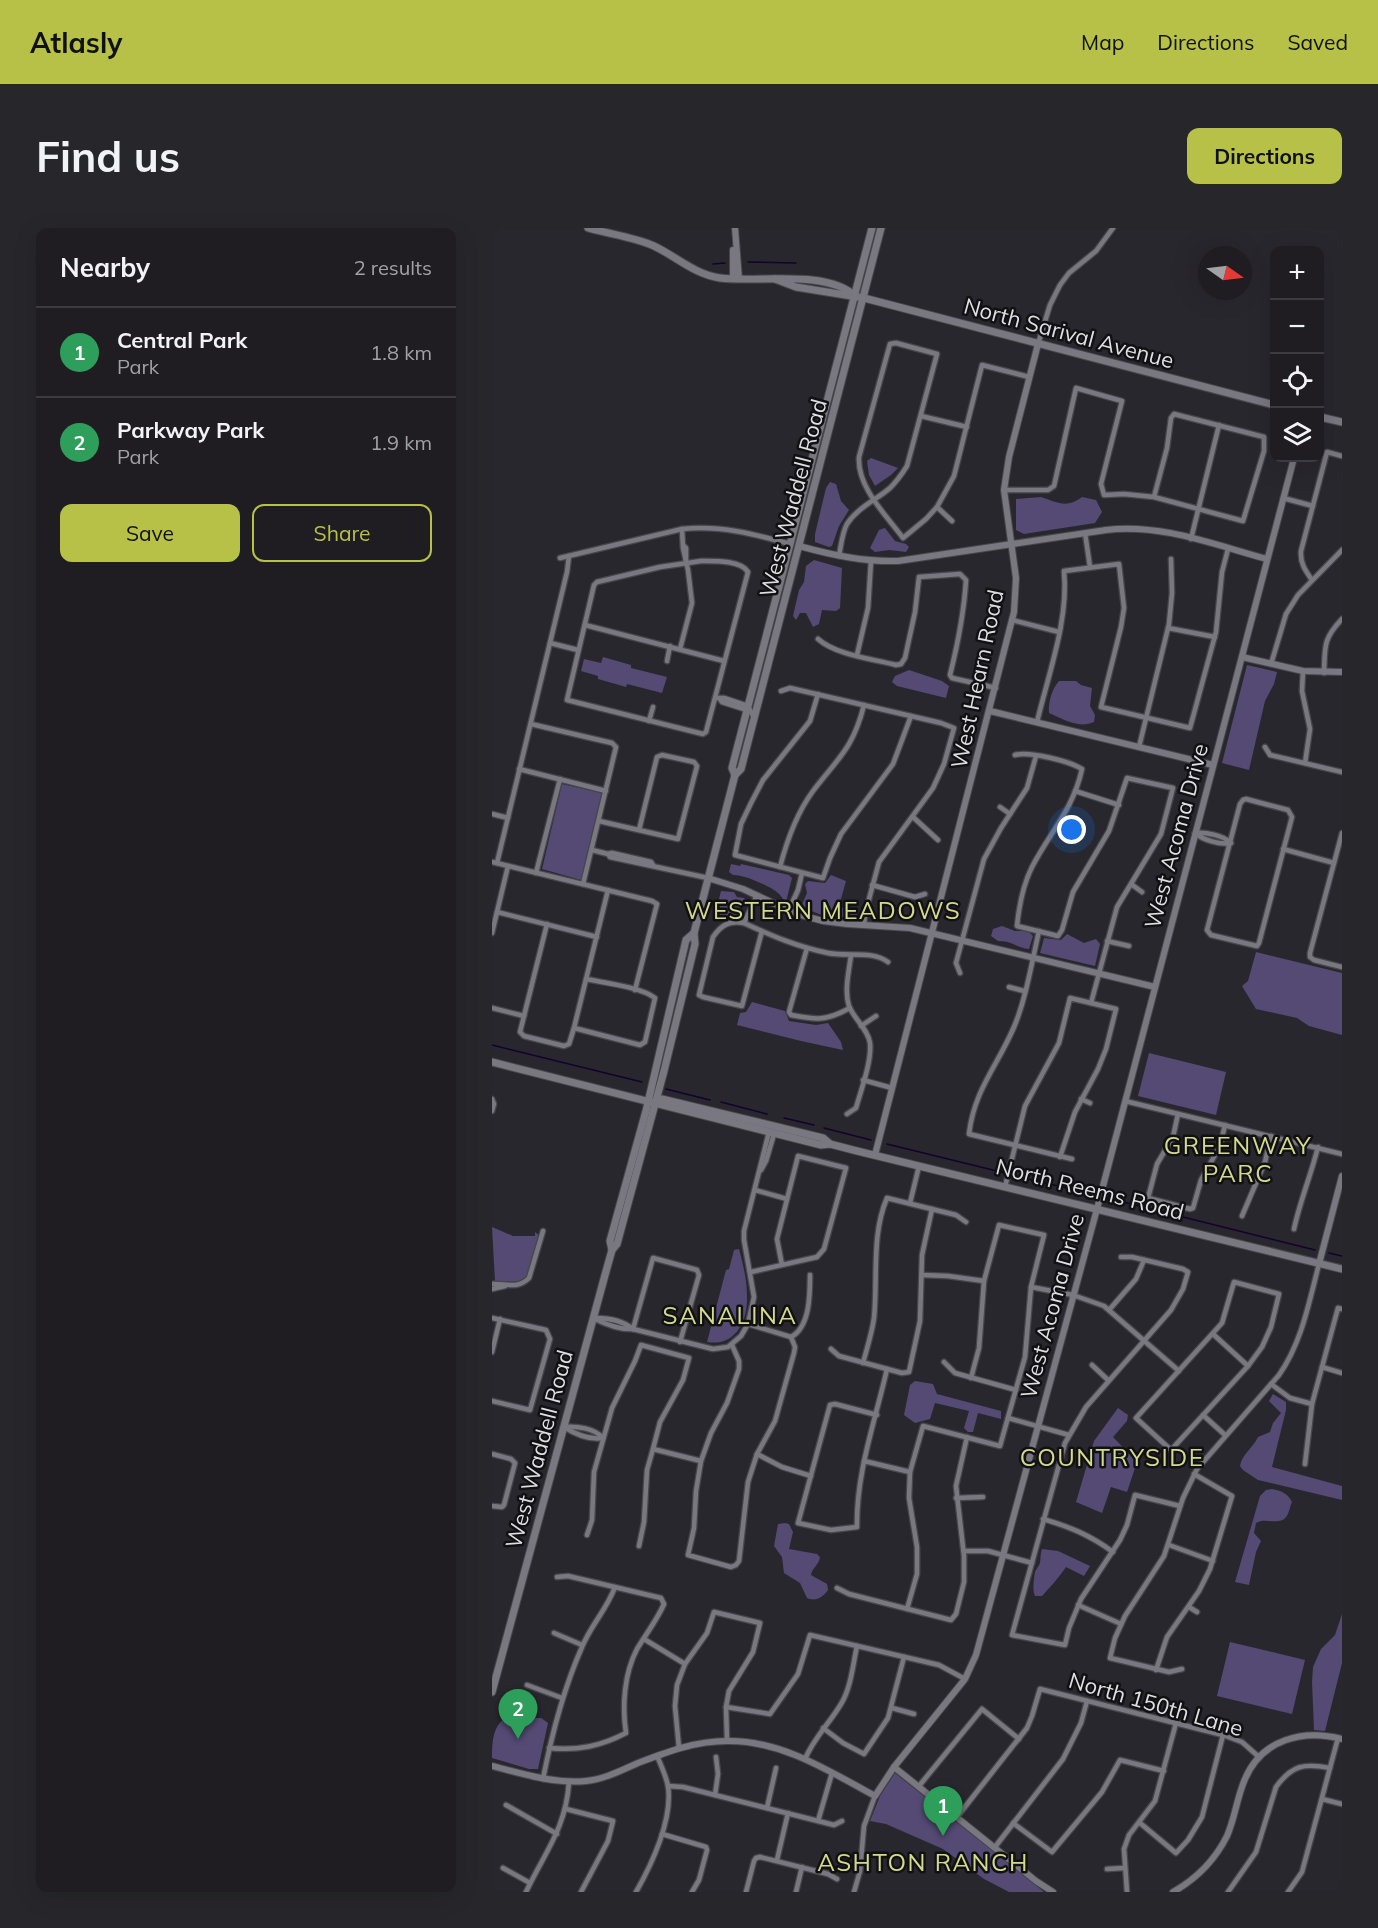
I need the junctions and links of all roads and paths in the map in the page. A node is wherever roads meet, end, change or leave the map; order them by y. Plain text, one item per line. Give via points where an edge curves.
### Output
1 (588, 228) edge
2 (734, 228) edge
3 (872, 228) edge
4 (880, 228) edge
5 (1113, 228) edge
6 (736, 279) junction
7 (855, 296) junction
8 (864, 298) junction
9 (1038, 344) junction
10 (1029, 377) junction
11 (1270, 404) edge
12 (921, 416) junction
13 (1324, 418) edge
14 (1342, 422) edge
15 (1219, 425) junction
16 (967, 427) junction
17 (1342, 456) edge
18 (1293, 462) edge
19 (1004, 490) junction
20 (1154, 497) junction
21 (1283, 498) junction
22 (875, 499) junction
23 (1313, 506) junction
24 (937, 507) junction
25 (1199, 509) junction
26 (952, 521) dead end
27 (682, 529) junction
28 (1085, 533) junction
29 (1191, 539) junction
30 (791, 544) junction
31 (1011, 545) junction
32 (799, 546) junction
33 (1228, 549) junction
34 (1341, 554) edge
35 (569, 556) junction
36 (839, 556) junction
37 (560, 558) dead end
38 (1171, 559) dead end
39 (1267, 559) junction
40 (871, 561) junction
41 (686, 562) junction
42 (1090, 567) junction
43 (1312, 580) junction
44 (1342, 619) edge
45 (1012, 620) junction
46 (585, 625) junction
47 (1168, 628) junction
48 (1059, 632) junction
49 (1215, 637) junction
50 (818, 639) dead end
51 (550, 643) junction
52 (670, 646) junction
53 (680, 649) junction
54 (578, 650) junction
55 (856, 655) junction
56 (1242, 657) junction
57 (667, 661) dead end
58 (724, 661) junction
59 (1271, 664) junction
60 (1303, 671) junction
61 (1342, 672) edge
62 (1324, 673) junction
63 (996, 688) junction
64 (781, 691) dead end
65 (818, 694) junction
66 (718, 699) junction
67 (864, 705) junction
68 (653, 707) dead end
69 (747, 708) junction
70 (990, 711) junction
71 (911, 716) junction
72 (1146, 717) junction
73 (754, 718) junction
74 (649, 721) junction
75 (1037, 722) junction
76 (531, 724) junction
77 (1139, 747) junction
78 (1265, 747) dead end
79 (1015, 755) dead end
80 (1036, 756) junction
81 (1305, 763) junction
82 (1213, 765) junction
83 (519, 769) junction
84 (1342, 772) edge
85 (735, 776) junction
86 (560, 779) junction
87 (606, 791) junction
88 (1075, 791) junction
89 (1119, 805) junction
90 (1000, 807) dead end
91 (492, 814) edge
92 (1010, 814) junction
93 (913, 817) junction
94 (508, 818) junction
95 (599, 821) junction
96 (639, 830) junction
97 (1195, 833) junction
98 (1342, 833) edge
99 (938, 840) dead end
100 (1231, 843) junction
101 (1283, 849) junction
102 (592, 850) junction
103 (1334, 862) junction
104 (494, 863) edge
105 (508, 866) junction
106 (780, 867) junction
107 (536, 873) junction
108 (802, 873) junction
109 (708, 878) junction
110 (583, 884) junction
111 (1131, 884) junction
112 (872, 885) junction
113 (608, 890) junction
114 (1142, 892) dead end
115 (925, 894) dead end
116 (757, 895) junction
117 (789, 910) junction
118 (497, 912) junction
119 (744, 923) junction
120 (547, 924) junction
121 (864, 925) junction
122 (762, 931) junction
123 (1039, 931) junction
124 (492, 933) edge
125 (694, 933) junction
126 (933, 933) junction
127 (597, 937) junction
128 (962, 940) junction
129 (1107, 941) junction
130 (1129, 946) dead end
131 (807, 948) junction
132 (851, 955) junction
133 (1033, 957) junction
134 (888, 962) dead end
135 (1342, 967) edge
136 (960, 973) dead end
137 (1098, 973) junction
138 (586, 979) junction
139 (1009, 987) dead end
140 (1155, 987) junction
141 (675, 989) junction
142 (635, 990) junction
143 (1024, 991) junction
144 (1091, 1003) junction
145 (492, 1008) edge
146 (849, 1008) junction
147 (524, 1016) junction
148 (876, 1016) dead end
149 (677, 1018) junction
150 (861, 1026) junction
151 (574, 1028) junction
152 (997, 1040) dead end
153 (1005, 1044) junction
154 (492, 1062) edge
155 (863, 1080) junction
156 (892, 1088) junction
157 (1081, 1099) junction
158 (493, 1100) edge
159 (652, 1101) junction
160 (1125, 1101) junction
161 (1090, 1103) dead end
162 (492, 1111) edge
163 (847, 1114) dead end
164 (1178, 1114) junction
165 (1225, 1125) junction
166 (771, 1133) junction
167 (1271, 1136) junction
168 (830, 1144) junction
169 (1015, 1146) junction
170 (1318, 1147) junction
171 (1342, 1154) edge
172 (874, 1155) junction
173 (1060, 1157) junction
174 (1072, 1159) dead end
175 (919, 1166) junction
176 (629, 1173) junction
177 (1342, 1178) edge
178 (1005, 1187) junction
179 (755, 1191) junction
180 (787, 1199) junction
181 (910, 1203) junction
182 (932, 1209) junction
183 (1097, 1209) junction
184 (1242, 1216) dead end
185 (966, 1222) dead end
186 (622, 1223) junction
187 (1294, 1229) dead end
188 (543, 1231) dead end
189 (612, 1250) junction
190 (1121, 1257) dead end
191 (1144, 1260) junction
192 (1319, 1264) junction
193 (782, 1265) junction
194 (1342, 1269) edge
195 (751, 1272) junction
196 (810, 1275) dead end
197 (922, 1275) junction
198 (984, 1281) junction
199 (492, 1284) edge
200 (508, 1286) junction
201 (1031, 1287) junction
202 (492, 1289) edge
203 (1073, 1295) junction
204 (1340, 1308) edge
205 (1110, 1310) junction
206 (492, 1317) edge
207 (594, 1318) junction
208 (501, 1320) junction
209 (747, 1324) junction
210 (633, 1329) junction
211 (1213, 1334) junction
212 (791, 1337) junction
213 (1144, 1340) junction
214 (680, 1342) junction
215 (732, 1345) junction
216 (831, 1349) dead end
217 (492, 1352) edge
218 (944, 1362) dead end
219 (863, 1363) junction
220 (1092, 1365) dead end
221 (1248, 1366) junction
222 (1322, 1367) junction
223 (887, 1370) junction
224 (1179, 1371) junction
225 (1342, 1372) edge
226 (971, 1378) junction
227 (1108, 1380) junction
228 (1271, 1384) junction
229 (1016, 1390) junction
230 (492, 1401) edge
231 (1312, 1404) junction
232 (877, 1415) junction
233 (1203, 1415) junction
234 (1008, 1418) junction
235 (1038, 1425) junction
236 (564, 1427) junction
237 (1069, 1435) junction
238 (1225, 1435) junction
239 (968, 1437) junction
240 (603, 1438) junction
241 (653, 1449) junction
242 (492, 1454) edge
243 (757, 1455) junction
244 (701, 1461) junction
245 (864, 1461) junction
246 (1305, 1464) dead end
247 (910, 1472) junction
248 (1194, 1474) junction
249 (812, 1476) junction
250 (983, 1497) dead end
251 (956, 1498) junction
252 (492, 1506) edge
253 (1180, 1506) junction
254 (1043, 1519) junction
255 (587, 1535) dead end
256 (1169, 1545) junction
257 (639, 1546) dead end
258 (964, 1551) junction
259 (1113, 1552) junction
260 (1003, 1555) junction
261 (1213, 1561) junction
262 (1032, 1563) junction
263 (557, 1577) dead end
264 (615, 1587) junction
265 (837, 1587) dead end
266 (1078, 1605) junction
267 (1188, 1607) junction
268 (907, 1609) junction
269 (1197, 1612) dead end
270 (1121, 1624) junction
271 (554, 1633) dead end
272 (644, 1639) junction
273 (582, 1645) junction
274 (857, 1646) junction
275 (904, 1657) junction
276 (685, 1664) junction
277 (1182, 1669) dead end
278 (1156, 1670) junction
279 (965, 1679) junction
280 (527, 1685) dead end
281 (492, 1692) edge
282 (562, 1698) junction
283 (1087, 1701) junction
284 (726, 1707) junction
285 (892, 1708) junction
286 (914, 1714) dead end
287 (1176, 1723) junction
288 (823, 1728) junction
289 (1223, 1735) junction
290 (1340, 1738) edge
291 (1018, 1739) junction
292 (727, 1740) junction
293 (549, 1748) junction
294 (679, 1748) junction
295 (657, 1756) junction
296 (716, 1757) dead end
297 (1259, 1757) junction
298 (805, 1759) junction
299 (492, 1766) edge
300 (894, 1767) junction
301 (776, 1768) dead end
302 (1330, 1768) junction
303 (1164, 1771) junction
304 (832, 1773) junction
305 (543, 1779) junction
306 (569, 1782) junction
307 (668, 1786) junction
308 (919, 1786) junction
309 (715, 1795) junction
310 (875, 1796) junction
311 (1322, 1798) junction
312 (1342, 1804) edge
313 (506, 1805) dead end
314 (767, 1808) junction
315 (566, 1809) junction
316 (788, 1813) junction
317 (957, 1816) junction
318 (818, 1821) junction
319 (842, 1821) dead end
320 (1013, 1823) junction
321 (1140, 1823) junction
322 (557, 1834) junction
323 (662, 1834) junction
324 (994, 1847) junction
325 (777, 1860) junction
326 (802, 1867) junction
327 (502, 1868) dead end
328 (1124, 1868) junction
329 (1107, 1869) dead end
330 (837, 1879) dead end
331 (530, 1883) junction
332 (526, 1892) edge
333 (581, 1892) edge
334 (636, 1892) edge
335 (692, 1892) edge
336 (746, 1892) edge
337 (796, 1892) edge
338 (854, 1892) edge
339 (1053, 1892) edge
340 (1127, 1892) edge
341 (1173, 1892) edge
342 (1228, 1892) edge
343 (1288, 1892) edge

1 - 6 main road, North Sarival Avenue via 643,242 694,270
2 - 6 street
3 - 7 main road, West Waddell Road
4 - 8 main road, West Waddell Road
5 - 9 street, West Hearn Road via 1096,251 1060,285
6 - 7 main road, North Sarival Avenue via 791,278 846,288
7 - 8 main road, North Sarival Avenue
7 - 30 main road, West Waddell Road
8 - 9 main road, North Sarival Avenue
8 - 32 main road, West Waddell Road
9 - 10 street, West Hearn Road
9 - 11 main road, North Sarival Avenue
10 - 16 street via 982,365
10 - 19 street, West Hearn Road
12 - 16 street
12 - 22 street via 907,466 890,489
12 - 22 street via 937,354 890,344 859,457 858,470
13 - 14 main road
15 - 20 street via 1174,414
15 - 25 street
15 - 25 street via 1264,437 1264,451 1243,521
16 - 24 street via 954,476
17 - 23 street via 1327,452
18 - 21 street, West Acoma Drive
19 - 20 street via 1048,490 1054,486 1076,388 1122,401 1101,484 1104,495
19 - 31 street, West Hearn Road
20 - 25 street
21 - 23 street
21 - 39 street, West Acoma Drive
22 - 24 street via 903,538
22 - 36 street via 847,525
23 - 43 street via 1300,559
24 - 26 street
25 - 29 street
27 - 30 street via 725,528
27 - 35 street
27 - 41 street
28 - 29 street via 1140,528
28 - 31 street
28 - 42 street
29 - 33 street
30 - 32 street
30 - 69 main road, West Waddell Road
31 - 40 street via 911,560
31 - 45 street, West Hearn Road via 1016,578
32 - 36 street
32 - 73 main road, West Waddell Road
33 - 39 street
33 - 49 street
34 - 43 street
35 - 37 street
35 - 51 street
36 - 40 street
38 - 47 street
39 - 56 street, West Acoma Drive
40 - 55 street via 868,608
41 - 46 street via 597,582
41 - 53 street via 692,603
41 - 58 street via 721,561 747,570
42 - 48 street via 1064,571 1065,597
42 - 72 street via 1119,564 1123,597 1101,707
43 - 59 street via 1286,614
44 - 62 street via 1329,633
45 - 48 street
45 - 63 street, West Hearn Road
46 - 52 street
46 - 54 street
47 - 49 street
47 - 72 street
48 - 75 street
49 - 72 street via 1190,728
50 - 55 street via 826,646
51 - 54 street
51 - 76 street
52 - 53 street
52 - 57 street
53 - 58 street
54 - 74 street via 567,700
55 - 63 street via 902,664 919,577 962,576 966,580 962,627 950,675
56 - 59 street
56 - 82 street, West Acoma Drive
58 - 66 street
59 - 60 street
60 - 62 street
60 - 81 street via 1302,691 1311,729
61 - 62 street
63 - 70 street, West Hearn Road
64 - 65 street via 790,687
65 - 67 street
65 - 106 street via 810,721 763,780 741,824 735,855
66 - 69 street
66 - 74 street via 704,734
67 - 71 street
67 - 106 street via 852,741 798,814
68 - 74 street
69 - 73 street
69 - 85 main road, West Waddell Road via 732,768
70 - 75 street
70 - 126 street, West Hearn Road
71 - 93 street via 954,729 933,788
71 - 108 street via 893,764 841,834 823,878
72 - 77 street
73 - 85 main road, West Waddell Road via 741,769
75 - 77 street
76 - 83 street
76 - 87 street via 612,743 616,747
77 - 82 street
78 - 81 street via 1270,755
79 - 80 street
80 - 88 street via 1082,769
80 - 92 street via 1030,780
81 - 84 street
82 - 97 street, West Acoma Drive
83 - 86 street
83 - 94 street
85 - 109 main road, West Waddell Road
86 - 87 street
86 - 107 street
87 - 95 street
88 - 89 street
88 - 123 street via 1071,805 1026,882 1017,926
89 - 111 street via 1127,778 1173,788 1161,834
89 - 123 street via 1109,831 1073,892 1062,930 1058,936
90 - 92 street
91 - 94 street
92 - 128 street via 984,859
93 - 99 street
93 - 112 street via 879,862
94 - 104 street
95 - 96 street
95 - 102 street
96 - 96 street via 657,757 662,754 694,762 697,766 678,839
97 - 100 street via 1200,838
97 - 140 street, West Acoma Drive
98 - 103 street
100 - 101 street via 1246,799 1291,813
100 - 101 street via 1208,933 1257,946
101 - 103 street
102 - 109 street
102 - 110 street
103 - 135 street via 1310,957
104 - 105 street
105 - 107 street
105 - 118 street
106 - 108 street
107 - 110 street
108 - 117 street
109 - 116 street
109 - 125 main road, West Waddell Road
110 - 113 street
111 - 114 street
111 - 129 street via 1118,907
112 - 115 street via 915,897
112 - 121 street
113 - 127 street
113 - 142 street via 657,904
116 - 117 street
116 - 119 street
117 - 121 street via 822,921
118 - 120 street
118 - 124 street
119 - 122 street
119 - 122 street via 727,924 713,937 699,995 703,998 742,1005
120 - 127 street
120 - 147 street
121 - 126 street
122 - 131 street
123 - 133 street
125 - 141 main road, West Waddell Road via 686,940
125 - 149 main road, West Waddell Road
126 - 128 street
126 - 156 street, West Hearn Road
127 - 138 street
128 - 133 street
128 - 136 street via 956,963
129 - 130 street
129 - 137 street
131 - 132 street
131 - 146 street via 791,1016 817,1020
132 - 134 street via 881,956
132 - 146 street
133 - 137 street
133 - 143 street
137 - 140 street
137 - 144 street
138 - 142 street
138 - 151 street
139 - 143 street
140 - 160 street, West Acoma Drive
141 - 149 main road via 678,994 673,1015
141 - 159 main road, West Waddell Road
142 - 151 street via 655,998 645,1042 640,1045
143 - 153 street
144 - 157 street via 1116,1009 1106,1049
144 - 169 street via 1070,998 1059,1043 1025,1106
145 - 147 street
146 - 150 street
147 - 151 street via 520,1032 524,1036 564,1046 569,1044
148 - 150 street
149 - 159 main road, West Waddell Road
150 - 155 street via 870,1042
152 - 153 street
153 - 169 street via 985,1079 969,1134
154 - 159 main road, North Reems Road
155 - 156 street
155 - 163 street via 856,1108
156 - 172 street, West Hearn Road
157 - 161 street
157 - 173 street
158 - 162 street
159 - 166 main road, North Reems Road
159 - 168 main road, North Reems Road via 662,1099 823,1138
159 - 176 main road, West Waddell Road
159 - 186 main road, West Waddell Road
160 - 164 street
160 - 183 street, West Acoma Drive
164 - 165 street
164 - 165 street via 1173,1137 1157,1164 1148,1198 1190,1209 1220,1146
165 - 167 street
166 - 168 main road, North Reems Road via 821,1146
166 - 179 street
167 - 170 street
167 - 184 street via 1265,1162
168 - 172 main road, North Reems Road
169 - 173 street
169 - 178 street
170 - 171 street
170 - 187 street
172 - 175 main road, North Reems Road
173 - 174 street
175 - 178 main road, North Reems Road
175 - 181 street
176 - 186 main road
176 - 189 main road, West Waddell Road via 610,1240
177 - 192 street
178 - 183 main road, North Reems Road
179 - 180 street
179 - 195 street via 744,1235
180 - 193 street via 777,1239
180 - 193 street via 798,1156 846,1168 824,1249 817,1257
181 - 182 street
181 - 219 street via 887,1198 879,1228 874,1319
182 - 185 street
182 - 197 street
183 - 192 main road, North Reems Road
183 - 203 street, West Acoma Drive
186 - 189 main road, West Waddell Road
188 - 200 street via 529,1278 520,1285
189 - 207 main road, West Waddell Road
190 - 191 street
191 - 205 street via 1136,1279
191 - 213 street via 1188,1272 1176,1303
192 - 194 main road, North Reems Road
192 - 228 street via 1296,1345
193 - 195 street
195 - 209 street via 754,1297
196 - 212 street via 801,1330
197 - 198 street
197 - 223 street via 920,1322 909,1372
198 - 201 street via 999,1225 1044,1235
198 - 226 street via 979,1348
199 - 200 street
200 - 202 street
201 - 203 street
201 - 229 street via 1025,1357
203 - 205 street
203 - 235 street, West Acoma Drive
204 - 222 street
205 - 213 street
206 - 208 street
207 - 210 street via 628,1324
207 - 236 main road, West Waddell Road
208 - 217 street
208 - 230 street via 546,1330 550,1339 530,1410
209 - 212 street
209 - 215 street
210 - 214 street
210 - 214 street via 653,1258 697,1270 699,1275
211 - 221 street
211 - 221 street via 1224,1317 1234,1282 1279,1294 1266,1340
211 - 224 street
212 - 243 street via 794,1353 775,1421
213 - 224 street
213 - 227 street
214 - 215 street via 713,1349
215 - 244 street via 739,1361 736,1380
216 - 219 street via 839,1356
218 - 226 street via 954,1373
219 - 223 street
220 - 227 street
221 - 233 street
222 - 225 street
222 - 231 street
223 - 232 street
224 - 233 street via 1136,1418 1171,1450
226 - 229 street
227 - 237 street
228 - 231 street via 1290,1398
228 - 238 street
229 - 234 street
231 - 246 street
232 - 245 street
232 - 249 street via 830,1405
233 - 238 street
234 - 235 street
234 - 239 street via 1000,1446
235 - 237 street
235 - 260 street, West Acoma Drive
236 - 240 street
236 - 281 main road, West Waddell Road
237 - 254 street
238 - 248 street
239 - 247 street via 922,1426
239 - 251 street
240 - 241 street via 612,1408 641,1345 689,1358 683,1380 660,1422
240 - 255 street via 593,1480 592,1520
241 - 244 street
241 - 257 street
242 - 252 street via 515,1463 504,1505
243 - 244 street via 748,1482 739,1561 731,1567 688,1555
243 - 249 street
245 - 247 street
245 - 249 street via 857,1527 831,1530 798,1523
247 - 268 street via 917,1574
248 - 253 street
248 - 261 street via 1232,1496
250 - 251 street
251 - 258 street
253 - 256 street
253 - 259 street via 1135,1495 1127,1525
254 - 259 street via 1071,1527
254 - 262 street
256 - 261 street
256 - 270 street
258 - 260 street
258 - 268 street via 964,1582 951,1620
259 - 266 street
260 - 262 street
260 - 279 street, West Acoma Drive via 976,1655
261 - 267 street
262 - 266 street via 1012,1635 1065,1645
263 - 264 street
264 - 272 street via 663,1601
264 - 273 street via 610,1602
265 - 268 street via 849,1594
266 - 270 street
267 - 269 street
267 - 278 street via 1167,1637
270 - 278 street via 1110,1658
271 - 273 street
272 - 276 street
272 - 293 street via 636,1651 625,1687 626,1733 592,1747
273 - 282 street
274 - 275 street
274 - 284 street via 810,1635 798,1674 770,1714
274 - 288 street via 842,1703
275 - 279 street via 945,1668
275 - 285 street
276 - 284 street via 707,1633 714,1612 760,1623 753,1652 729,1690
276 - 294 street via 675,1696
277 - 278 street
279 - 300 street, West Acoma Drive
280 - 282 street
282 - 293 street
283 - 287 street, North 150th Lane
283 - 291 street, North 150th Lane via 1040,1689 1032,1716
283 - 320 street via 1063,1759
284 - 292 street
285 - 286 street
285 - 288 street via 864,1754
287 - 289 street, North 150th Lane
287 - 303 street
288 - 298 street
289 - 297 street, North 150th Lane via 1242,1742
289 - 321 street via 1202,1817 1176,1853
290 - 297 street via 1319,1734 1297,1736 1278,1743
290 - 302 street
291 - 308 street via 982,1709
291 - 317 street
292 - 294 street
292 - 298 street via 769,1746
293 - 305 street
294 - 295 street
295 - 306 street via 609,1776
295 - 307 street
296 - 309 street
297 - 341 street via 1245,1780 1219,1850 1195,1877
298 - 304 street
299 - 305 street
300 - 308 street
300 - 310 street, West Acoma Drive
301 - 314 street
302 - 311 street
302 - 342 street via 1310,1764 1282,1778 1256,1852
303 - 320 street via 1120,1760 1102,1792 1052,1852
303 - 321 street via 1155,1801
304 - 310 street
304 - 318 street
305 - 306 street
306 - 315 street
307 - 309 street
307 - 323 street
308 - 317 street
309 - 314 street
310 - 338 street, West Acoma Drive via 864,1826
311 - 312 street
311 - 343 street via 1302,1872
313 - 322 street
314 - 316 street
315 - 322 street
315 - 333 street via 613,1821 608,1841
316 - 318 street
316 - 325 street
317 - 324 street
318 - 319 street
320 - 324 street
321 - 328 street via 1129,1835 1124,1849
322 - 331 street
323 - 334 street
323 - 335 street via 706,1847 699,1880
324 - 339 street
325 - 326 street
325 - 336 street via 756,1857
326 - 330 street
326 - 337 street
327 - 331 street
328 - 329 street
328 - 340 street
331 - 332 street

